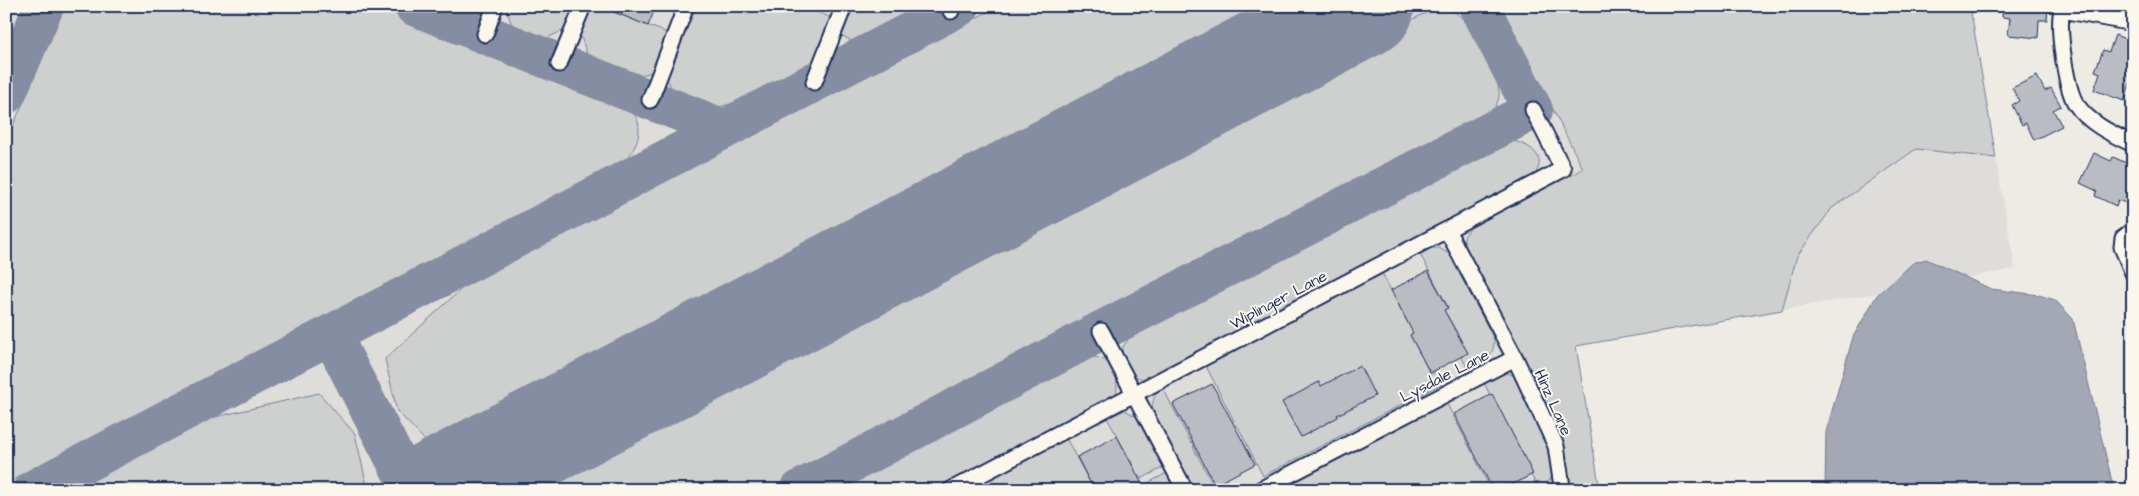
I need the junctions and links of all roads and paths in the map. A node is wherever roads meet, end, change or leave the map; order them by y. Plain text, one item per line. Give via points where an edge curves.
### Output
1 (495, 6) edge
2 (583, 6) edge
3 (686, 6) edge
4 (844, 6) edge
5 (2062, 8) edge
6 (2133, 23) edge
7 (484, 34) dead end
8 (559, 64) dead end
9 (814, 82) dead end
10 (650, 100) dead end
11 (1533, 110) dead end
12 (2133, 144) edge
13 (1447, 230) junction
14 (2133, 230) edge
15 (2133, 273) edge
16 (1101, 331) dead end
17 (1515, 358) junction
18 (1134, 394) junction
19 (951, 490) edge
20 (1185, 490) edge
21 (1260, 490) edge
22 (1558, 490) edge

1 - 7 street
2 - 8 street
3 - 10 street
4 - 9 street
5 - 6 street
5 - 12 street via 2062,57 2076,104 2101,128
11 - 13 street, Wiplinger Lane via 1563,169
13 - 17 street, Lysdale Lane
13 - 18 street, Wiplinger Lane
14 - 15 street via 2124,238 2122,246
16 - 18 street
17 - 21 street, Lysdale Lane
17 - 22 street, Hinz Lane via 1556,446 1562,487
18 - 19 street, Wiplinger Lane
18 - 20 street

